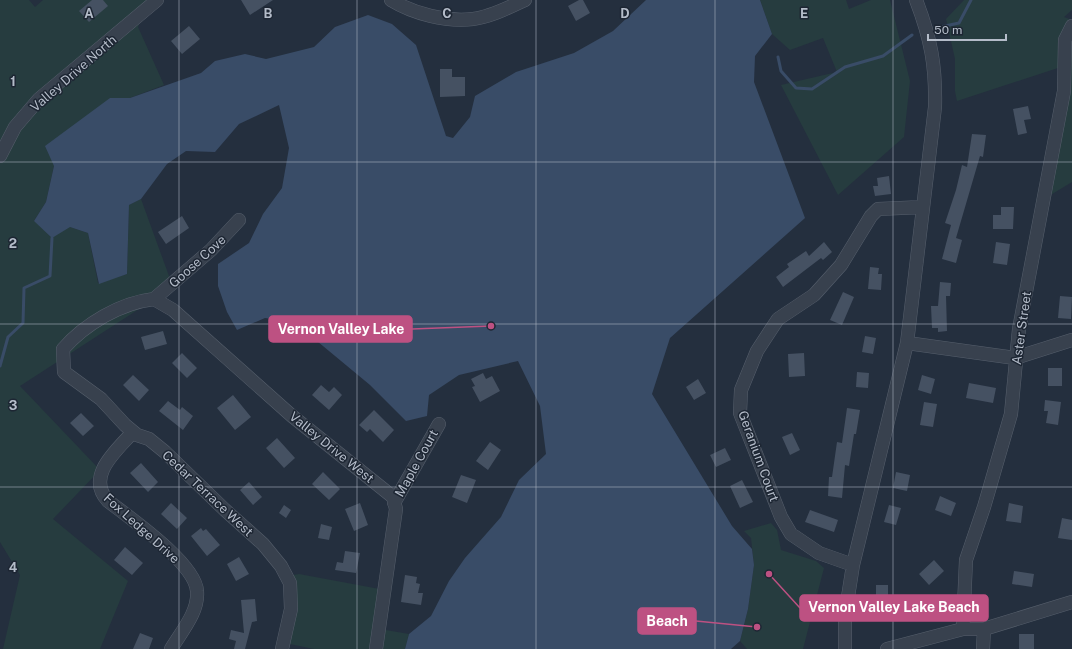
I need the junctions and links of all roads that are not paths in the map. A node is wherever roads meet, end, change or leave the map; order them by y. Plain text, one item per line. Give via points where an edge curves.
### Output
1 (157, 0) edge
2 (390, 0) edge
3 (525, 0) edge
4 (916, 0) edge
5 (1072, 26) edge
6 (0, 156) edge
7 (923, 207) junction
8 (239, 220) dead end
9 (154, 299) junction
10 (1072, 340) edge
11 (908, 343) junction
12 (1015, 358) junction
13 (439, 424) dead end
14 (133, 432) junction
15 (394, 503) junction
16 (853, 565) junction
17 (1072, 602) edge
18 (984, 628) junction
19 (963, 629) junction
20 (171, 649) edge
21 (282, 649) edge
22 (376, 649) edge
23 (845, 649) edge
24 (886, 649) edge
25 (983, 649) edge

1 - 6 street, Valley Drive North via 38,98 15,127
2 - 3 street via 415,12 448,19 474,19
4 - 7 street via 931,42 936,76 935,107
5 - 12 street, Aster Street via 1065,40 1064,91
7 - 11 street
7 - 16 street, Geranium Court via 878,209 871,216 841,265 820,289 778,319 757,351 741,390 740,413 781,517 791,534 819,553
8 - 9 street, Goose Cove via 189,270
9 - 14 street, Cedar Terrace West via 129,304 77,336 63,349 64,372 101,399
9 - 15 street, Valley Drive West via 173,310 292,416 393,497
10 - 12 street
11 - 12 street
11 - 16 street
12 - 19 street, Aster Street via 1011,414 966,560
13 - 15 street, Maple Court
14 - 20 street, Fox Ledge Drive via 108,462 99,477 100,486 108,501 175,555 195,582 197,591 192,616
14 - 21 street, Cedar Terrace West via 149,439 165,452 264,544 281,566 290,583 291,609
15 - 22 street via 396,510
16 - 23 street via 845,616
17 - 18 street
18 - 19 street
18 - 25 street
19 - 24 street

